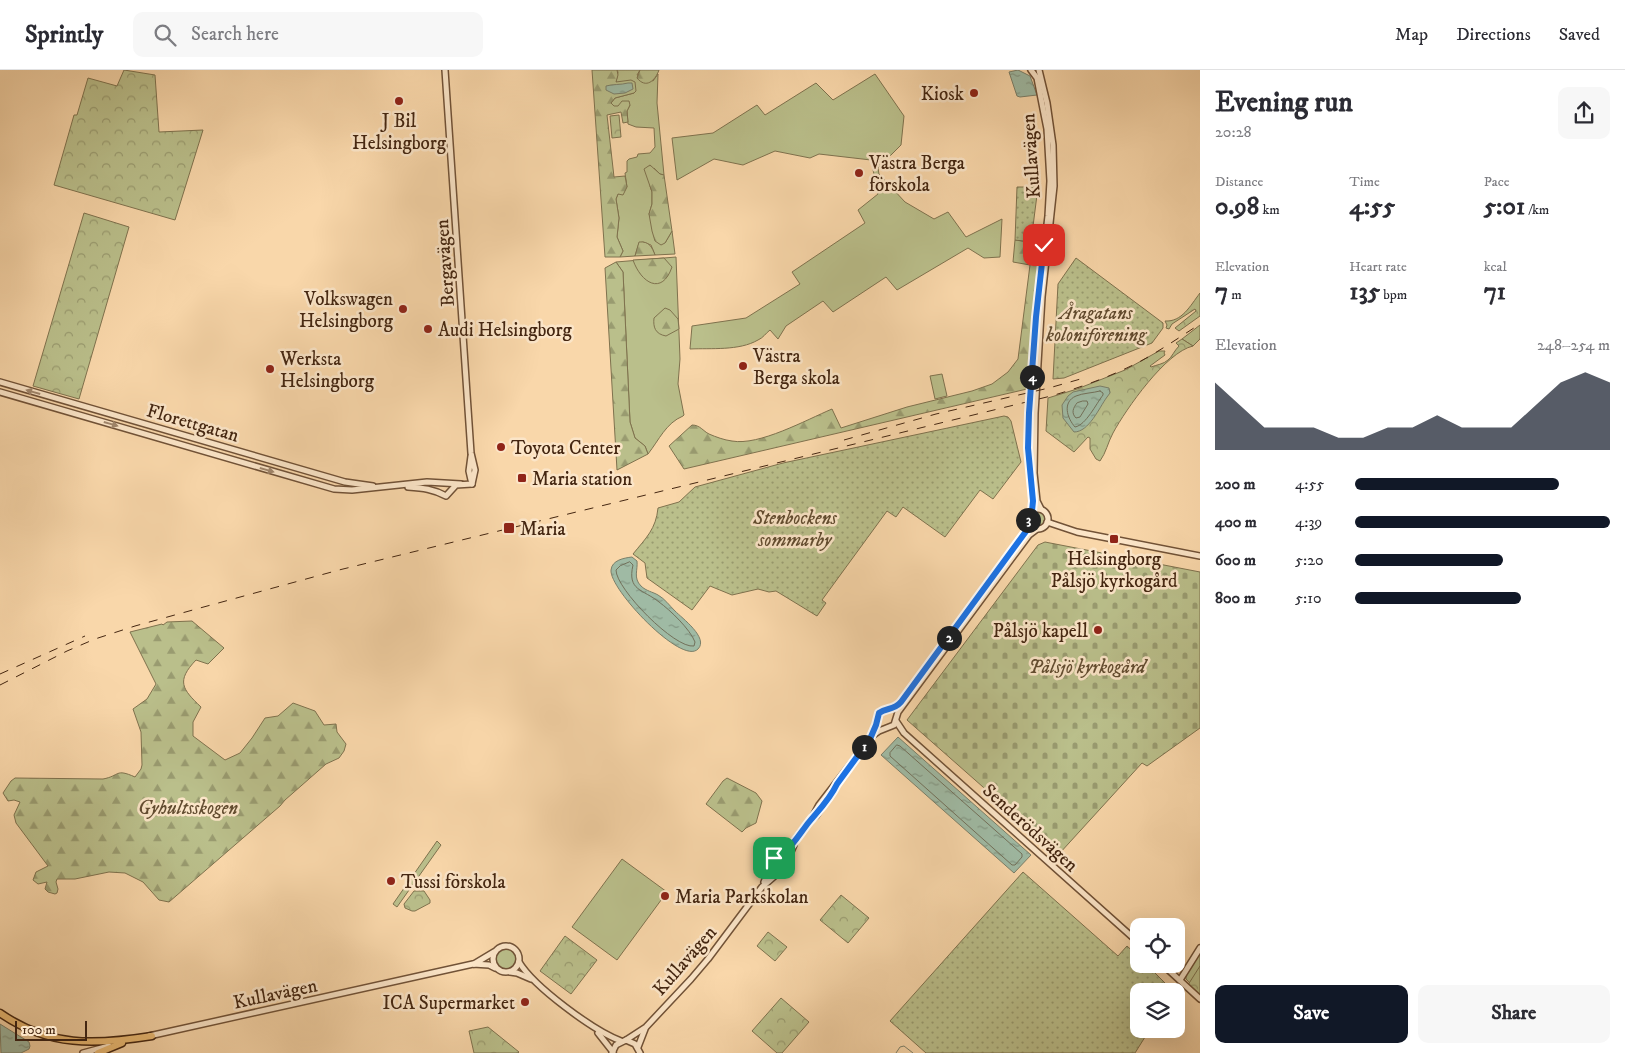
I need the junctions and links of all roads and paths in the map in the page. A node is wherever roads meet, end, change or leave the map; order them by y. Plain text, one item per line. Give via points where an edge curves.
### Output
1 (445, 70) edge
2 (1032, 70) edge
3 (1039, 70) edge
4 (0, 382) edge
5 (0, 392) edge
6 (438, 484) junction
7 (461, 484) junction
8 (472, 484) joint
9 (398, 486) junction
10 (379, 487) junction
11 (448, 493) junction
12 (1041, 509) junction
13 (1032, 511) junction
14 (1047, 522) junction
15 (1029, 524) junction
16 (1037, 529) junction
17 (1200, 556) edge
18 (888, 710) junction
19 (896, 720) junction
20 (877, 722) junction
21 (888, 728) junction
22 (904, 733) junction
23 (870, 739) junction
24 (796, 840) junction
25 (780, 856) junction
26 (787, 861) junction
27 (771, 866) junction
28 (778, 873) junction
29 (762, 887) junction
30 (1130, 935) edge
31 (1200, 948) edge
32 (494, 952) junction
33 (519, 962) junction
34 (473, 964) junction
35 (495, 968) junction
36 (510, 972) junction
37 (1172, 973) edge
38 (533, 980) junction
39 (1180, 980) junction
40 (1200, 999) edge
41 (0, 1013) edge
42 (594, 1028) junction
43 (646, 1028) junction
44 (152, 1036) junction
45 (127, 1041) junction
46 (624, 1041) junction
47 (639, 1050) edge
48 (612, 1052) edge
49 (83, 1053) edge
50 (98, 1053) edge

1 - 8 street, Bergavägen
2 - 13 street, Kullavägen via 1047,130 1050,181 1029,413
3 - 12 street, Kullavägen via 1051,127 1054,177 1035,413 1034,473
10 -> 4 street, Florettgatan via 346,482
5 -> 10 street, Florettgatan via 334,489
6 - 7 street, Florettgatan
6 - 9 street, Florettgatan via 427,482
6 - 11 street
7 - 8 street, Florettgatan
7 - 11 street
9 - 10 street, Florettgatan
9 - 11 street, Florettgatan
12 - 13 street
12 - 14 street, Kullavägen via 1047,515
13 - 15 street, Kullavägen
14 - 16 street, Kullavägen
14 - 17 street via 1077,532
15 - 16 street
15 - 18 street, Kullavägen via 1026,533 906,696 898,706
16 - 19 street, Kullavägen via 1029,535 898,712
18 - 19 street
18 - 20 street, Kullavägen via 879,713
19 - 21 street, Kullavägen
19 - 22 street, Senderödsvägen
20 - 21 street
20 - 23 street, Kullavägen
21 - 22 street, Senderödsvägen
21 - 23 street, Kullavägen
22 - 30 street, Senderödsvägen
23 - 24 street, Kullavägen
24 - 25 street, Kullavägen
24 - 26 street, Kullavägen
25 - 26 street
25 - 27 street, Kullavägen via 772,859
26 - 28 street, Kullavägen via 786,870
27 - 28 street
27 - 29 street, Kullavägen
28 - 29 street, Kullavägen
29 - 43 street, Kullavägen via 701,967
31 - 39 street
32 - 33 street, Kullavägen via 502,946 510,947 517,952
32 - 34 street, Kullavägen
32 - 35 street
33 - 36 street
33 - 38 street, Kullavägen
34 - 35 street, Kullavägen
34 - 44 street, Kullavägen
35 - 36 street, Kullavägen via 500,972
36 - 38 street, Kullavägen
37 - 39 street
38 - 42 street, Kullavägen
39 - 40 street
41 - 44 main road via 29,1030 62,1040 110,1042
42 - 46 street, Kullavägen
42 - 48 street, Kullavägen
43 - 46 street, Kullavägen
43 - 47 street, Kullavägen
44 - 45 street, Kullavägen
45 - 49 street, Kullavägen
45 - 50 main road
46 - 47 street via 634,1043
46 - 48 street

